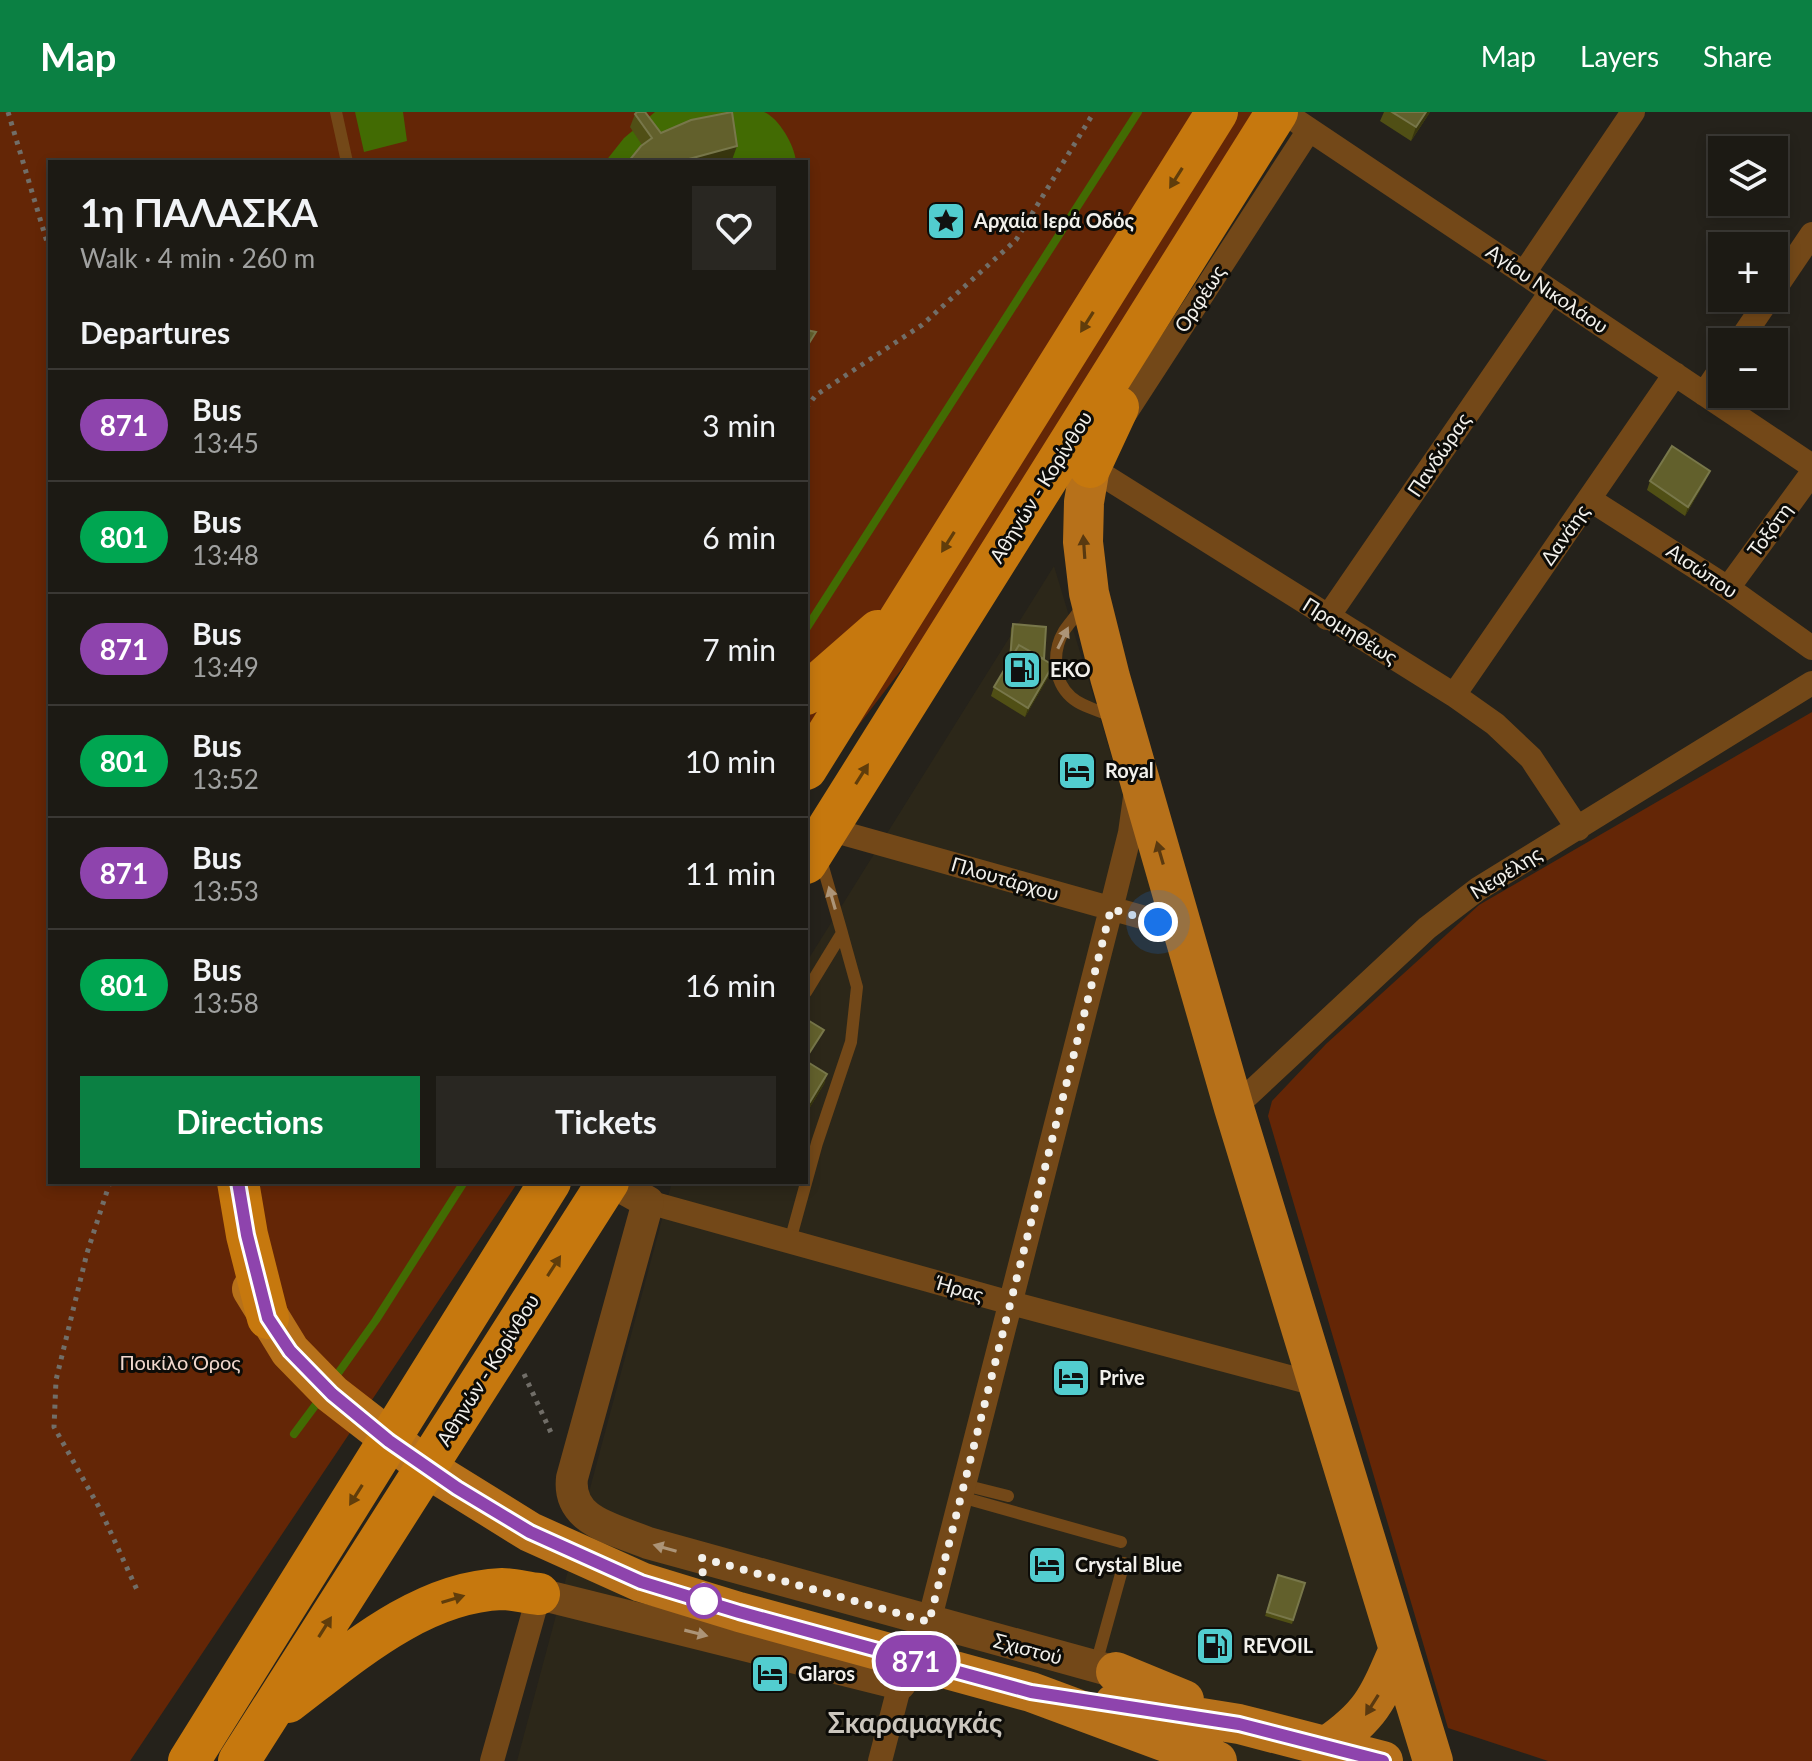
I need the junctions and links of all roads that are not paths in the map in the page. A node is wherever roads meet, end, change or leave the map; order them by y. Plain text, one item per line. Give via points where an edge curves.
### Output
1 (336, 112) edge
2 (1217, 112) edge
3 (1633, 112) edge
4 (1290, 118) edge
5 (347, 160) edge
6 (1812, 234) edge
7 (1191, 251) junction
8 (1788, 269) edge
9 (1524, 273) junction
10 (1551, 292) junction
11 (1675, 374) junction
12 (1708, 388) edge
13 (1704, 394) junction
14 (1812, 466) edge
15 (1090, 467) junction
16 (1812, 473) edge
17 (1589, 499) junction
18 (1728, 588) junction
19 (906, 607) junction
20 (1327, 618) junction
21 (1812, 648) edge
22 (1812, 683) edge
23 (808, 692) edge
24 (1454, 695) junction
25 (808, 766) edge
26 (1138, 777) junction
27 (1578, 829) junction
28 (817, 846) edge
29 (1111, 909) junction
30 (1181, 928) junction
31 (842, 933) junction
32 (808, 989) edge
33 (1234, 1108) junction
34 (812, 1145) edge
35 (220, 1184) edge
36 (238, 1184) edge
37 (518, 1184) edge
38 (549, 1184) edge
39 (609, 1184) edge
40 (614, 1184) edge
41 (803, 1184) edge
42 (648, 1202) junction
43 (790, 1241) junction
44 (1011, 1303) junction
45 (270, 1321) junction
46 (442, 1357) junction
47 (1319, 1385) junction
48 (962, 1491) junction
49 (1008, 1496) dead end
50 (1121, 1542) dead end
51 (1124, 1563) dead end
52 (539, 1594) junction
53 (929, 1622) junction
54 (1399, 1649) junction
55 (1106, 1670) junction
56 (900, 1684) junction
57 (1031, 1692) junction
58 (268, 1717) junction
59 (1239, 1724) junction
60 (1327, 1746) junction
61 (189, 1761) edge
62 (239, 1761) edge
63 (492, 1761) edge
64 (880, 1761) edge
65 (1210, 1761) edge
66 (1217, 1761) edge
67 (1383, 1761) edge
68 (1433, 1761) edge

1 - 5 lane
2 -> 19 highway
3 - 9 street
4 - 7 highway, Αθηνών - Κορίνθου
4 - 9 street, Αγίου Νικολάου
4 - 15 street, Ορφέως
6 - 8 street
7 - 15 highway
28 -> 7 highway, Αθηνών - Κορίνθου
9 - 10 street, Αγίου Νικολάου
10 - 11 street, Αγίου Νικολάου
10 - 20 street, Πανδώρας
11 - 13 street, Αγίου Νικολάου
11 - 17 street, Δανάης
12 - 13 street
13 - 14 street, Αγίου Νικολάου
15 - 20 street, Προμηθέως
26 -> 15 main road via 1089,593 1083,542
16 - 18 street, Τοξότη
17 - 18 street, Αισώπου
17 - 24 street, Δανάης
18 - 21 street, Αισώπου
19 - 23 highway
19 - 25 highway
20 - 24 street, Προμηθέως
22 - 27 street, Νεφέλης
24 - 27 street, Προμηθέως via 1531,758
26 - 29 street
30 -> 26 main road
27 - 33 street, Νεφέλης via 1478,889 1427,928
28 - 29 street, Πλουτάρχου
31 -> 28 lane
29 - 30 street, Πλουτάρχου
29 - 44 street
30 - 33 main road
31 - 32 lane
31 - 34 lane via 857,987 851,1042
33 - 47 main road
35 - 45 main road, Σχιστού via 234,1257
36 - 45 highway
37 - 46 highway
38 - 46 highway
58 -> 39 highway, Αθηνών - Κορίνθου
40 - 42 street, Ήρας
41 - 43 lane
42 - 43 street, Ήρας
53 -> 42 street, Σχιστού via 648,1543 591,1519 574,1492
43 - 44 street, Ήρας
44 - 47 street, Ήρας
44 - 48 street
45 - 57 main road, Σχιστού via 290,1351 332,1394 430,1470 530,1532 641,1582
46 -> 61 highway
47 - 54 main road
48 - 49 lane
48 - 50 lane
48 - 53 street
51 - 55 lane
52 -> 56 street
58 -> 52 highway via 383,1632 436,1604 503,1589
52 - 63 street
53 - 55 street, Σχιστού
54 -> 60 main road via 1377,1701 1353,1729
54 - 68 main road
55 - 59 main road
56 - 64 street
56 - 65 main road
57 - 59 main road, Σχιστού
57 - 66 main road, Σχιστού
58 - 62 highway, Αθηνών - Κορίνθου
59 - 60 main road, Σχιστού
60 - 67 main road, Σχιστού

